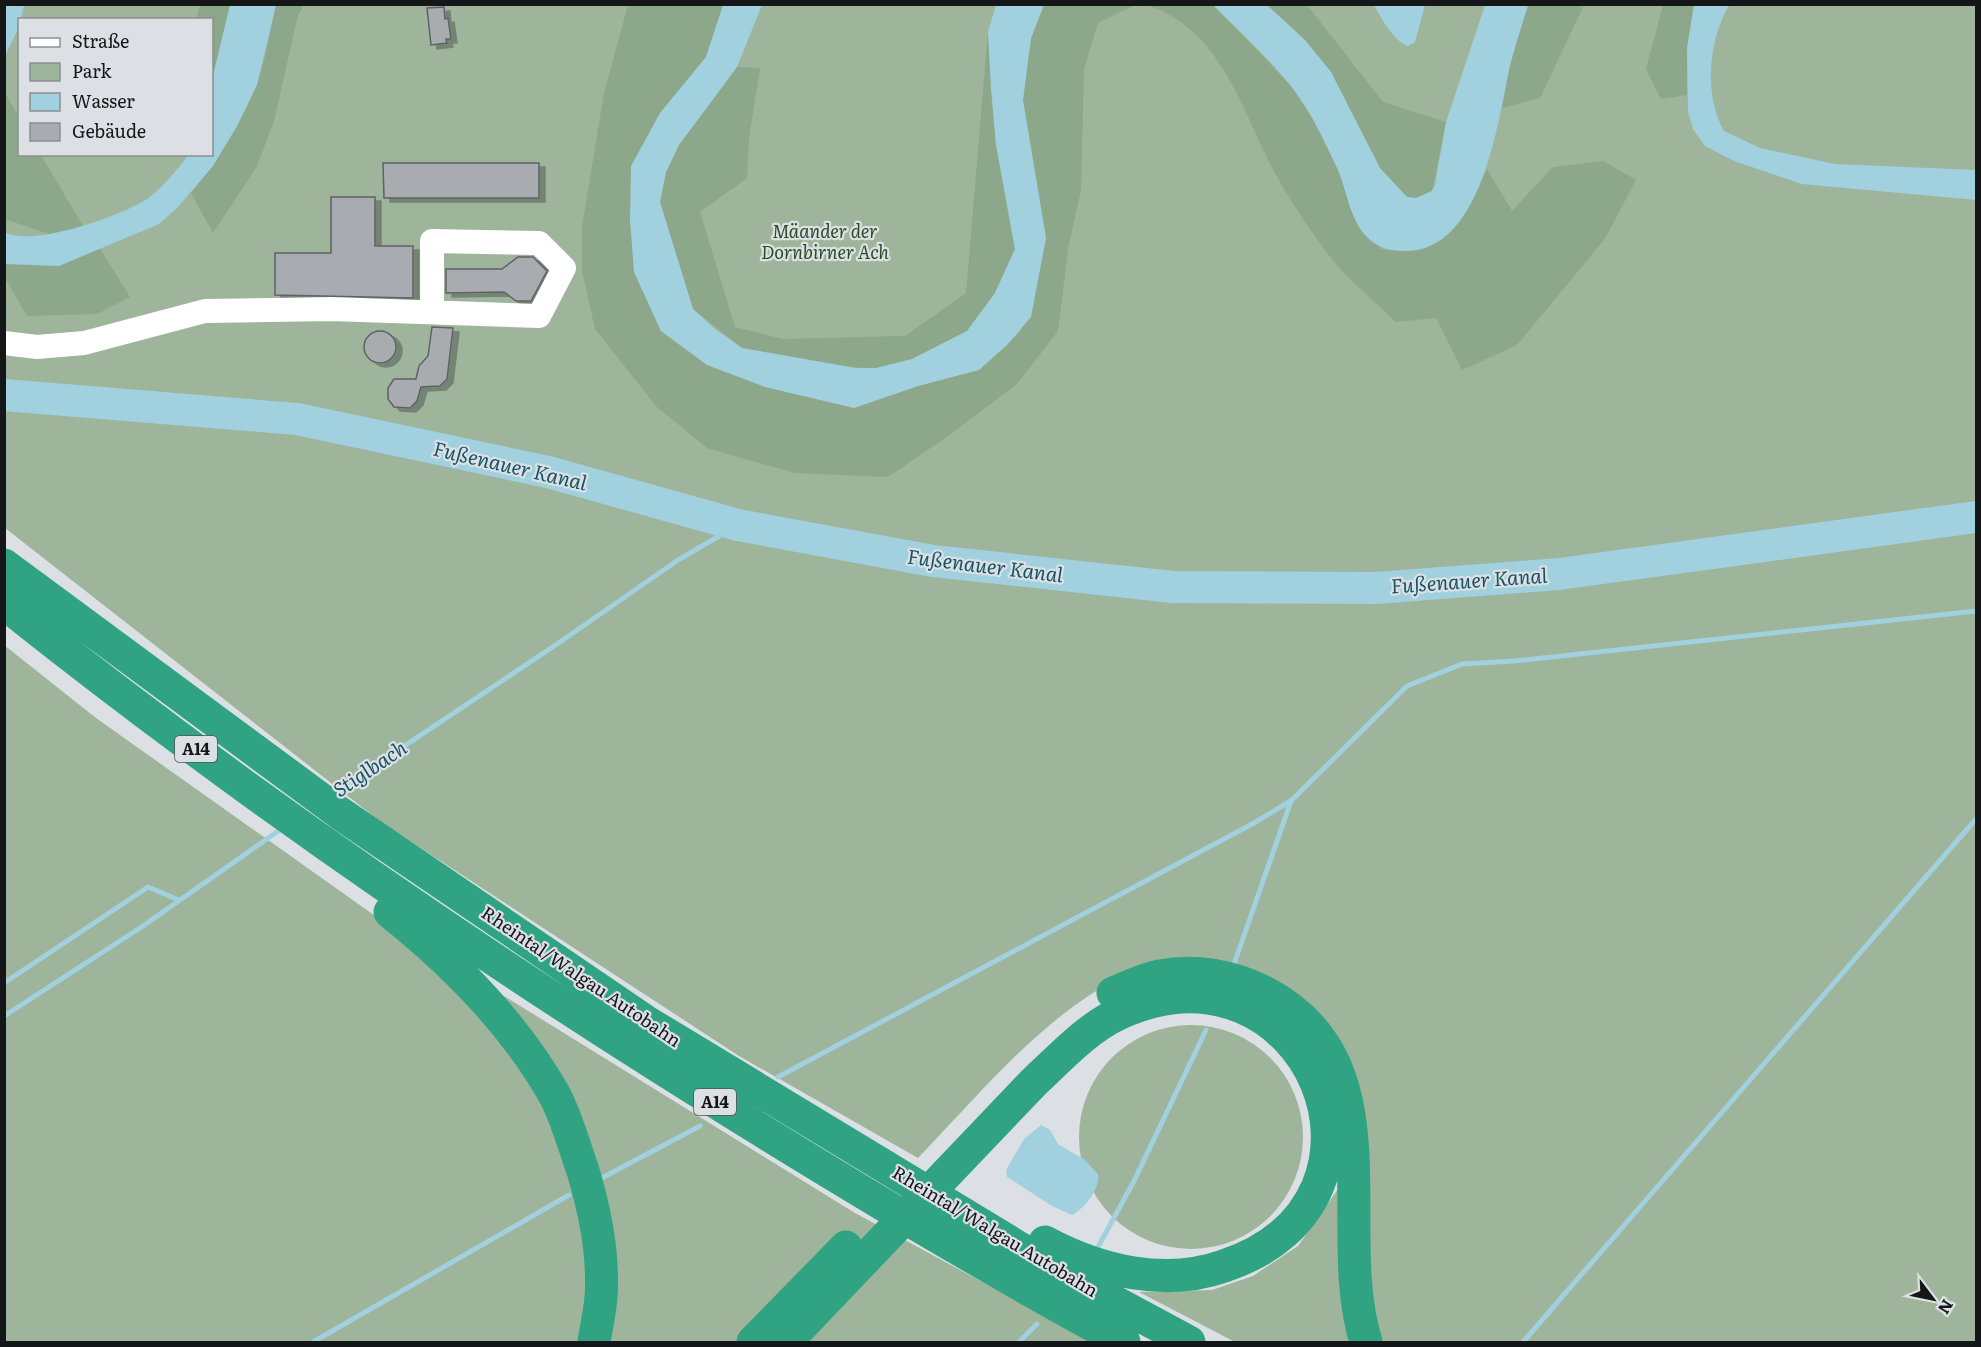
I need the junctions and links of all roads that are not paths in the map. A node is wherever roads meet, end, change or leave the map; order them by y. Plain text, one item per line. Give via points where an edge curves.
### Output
1 (432, 312) junction
2 (4, 343) edge
3 (4, 564) edge
4 (4, 603) edge
5 (320, 840) junction
6 (1331, 1084) junction
7 (865, 1155) junction
8 (594, 1342) edge
9 (753, 1342) edge
10 (786, 1342) edge
11 (1124, 1342) edge
12 (1189, 1342) edge
13 (1366, 1342) edge

1 - 1 lane via 539,316 564,268 539,243 432,241
1 - 2 lane via 205,311 84,344 37,347
3 - 7 highway, Rheintal/Walgau Autobahn / A14 via 341,814 645,1021
4 - 5 highway, Rheintal/Walgau Autobahn / A14
5 - 8 highway via 346,877 424,940 492,1007 555,1096 590,1195 598,1244 601,1297
5 - 11 highway, Rheintal/Walgau Autobahn / A14 via 650,1062 1023,1289
6 - 7 highway via 1328,1150 1322,1178 1306,1211 1249,1258 1192,1274 1131,1273 1070,1256 954,1193
6 - 9 highway via 1328,1050 1304,1022 1247,983 1208,974 1160,976 1112,993 1068,1022 1015,1072
6 - 10 highway via 1286,1036 1261,1016 1226,1000 1193,996 1153,1000 1117,1015 1077,1041 1034,1082
6 - 13 highway via 1353,1129 1354,1296
7 - 12 highway, Rheintal/Walgau Autobahn / A14 via 1059,1272

